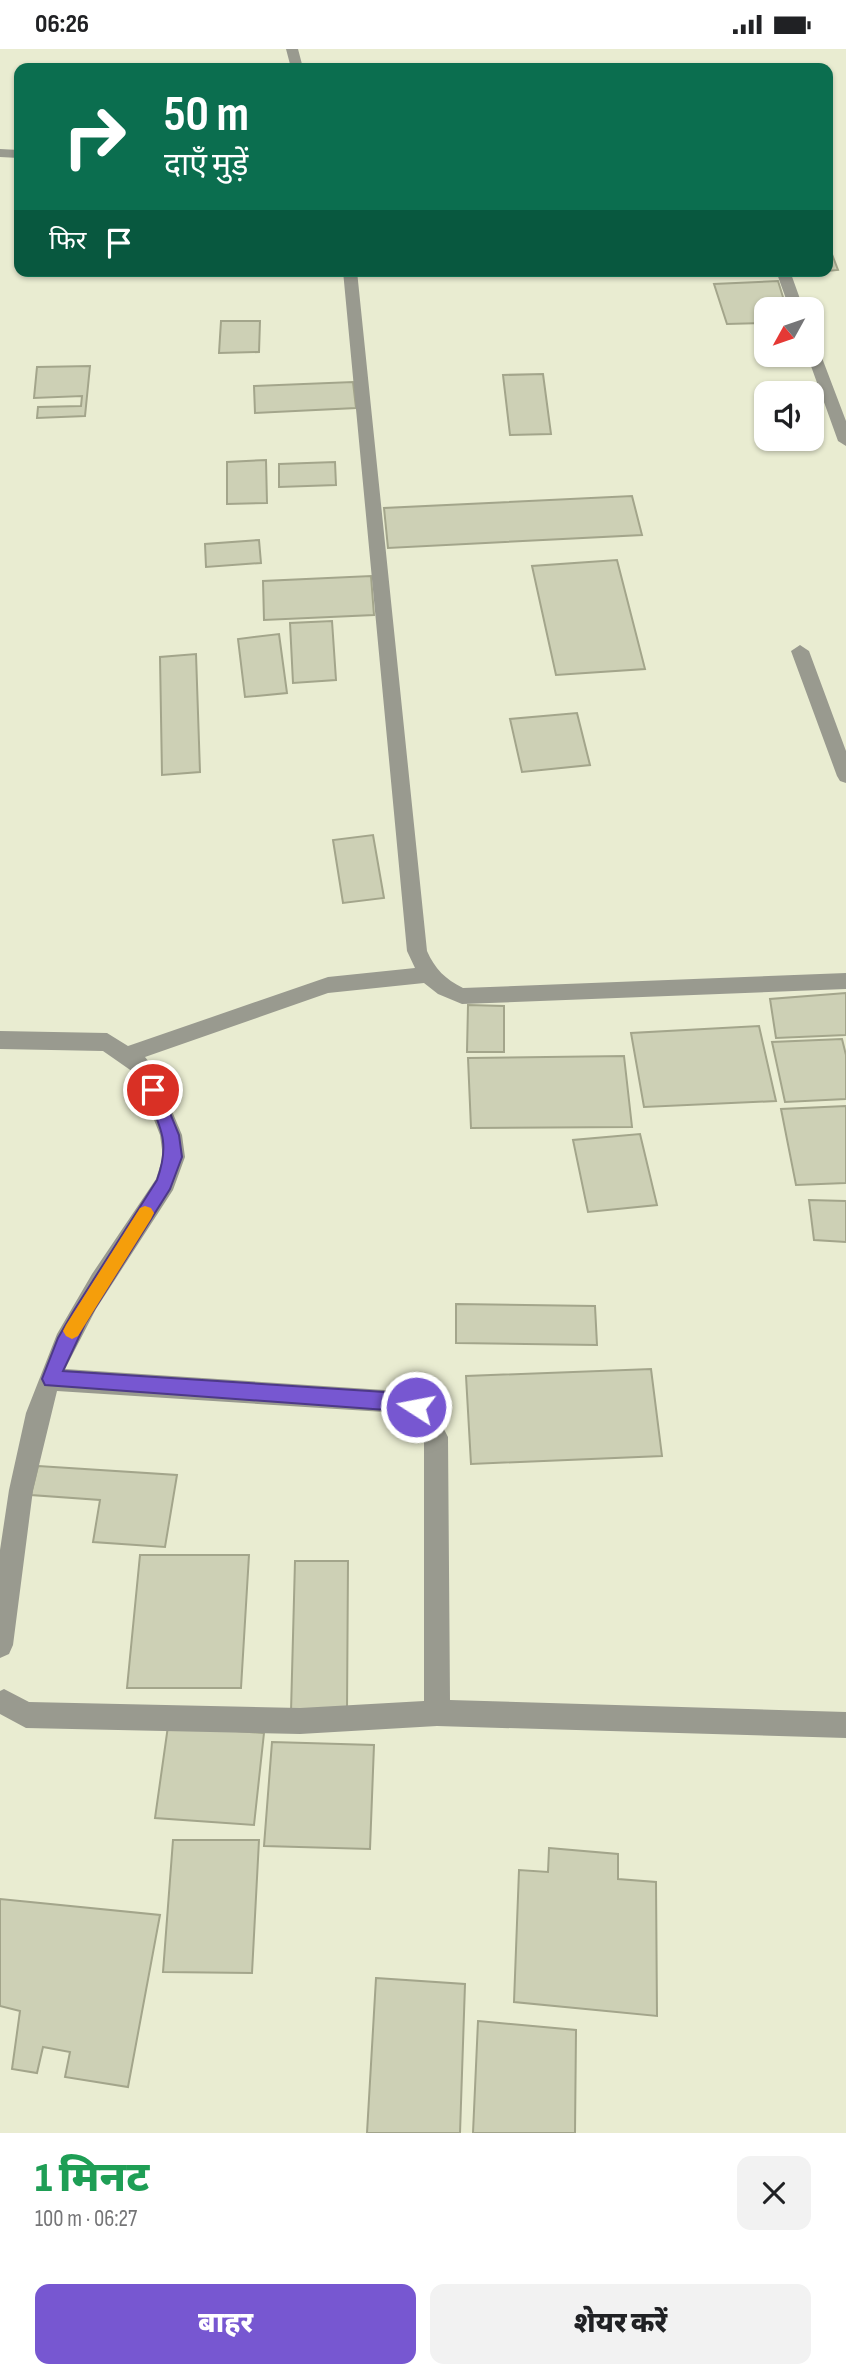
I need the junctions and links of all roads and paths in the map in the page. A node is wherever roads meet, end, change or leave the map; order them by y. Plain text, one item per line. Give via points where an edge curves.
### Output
1 (351, 277) edge
2 (785, 277) edge
3 (792, 297) edge
4 (819, 367) edge
5 (846, 441) edge
6 (800, 651) dead end
7 (846, 776) edge
8 (427, 975) junction
9 (846, 981) edge
10 (0, 1039) edge
11 (127, 1055) junction
12 (51, 1379) junction
13 (0, 1645) edge
14 (1, 1704) edge
15 (437, 1713) junction
16 (846, 1725) edge

1 - 8 street via 418,951
2 - 3 street
4 - 5 street
6 - 7 street
8 - 9 street via 461,996
8 - 11 street via 328,985
10 - 11 street via 107,1042
11 - 12 street via 144,1068 171,1135 174,1157 164,1183 64,1344
12 - 13 street via 26,1473
12 - 15 street via 400,1402 416,1407 430,1419 436,1437
14 - 15 street via 40,1716 300,1721
15 - 16 street

